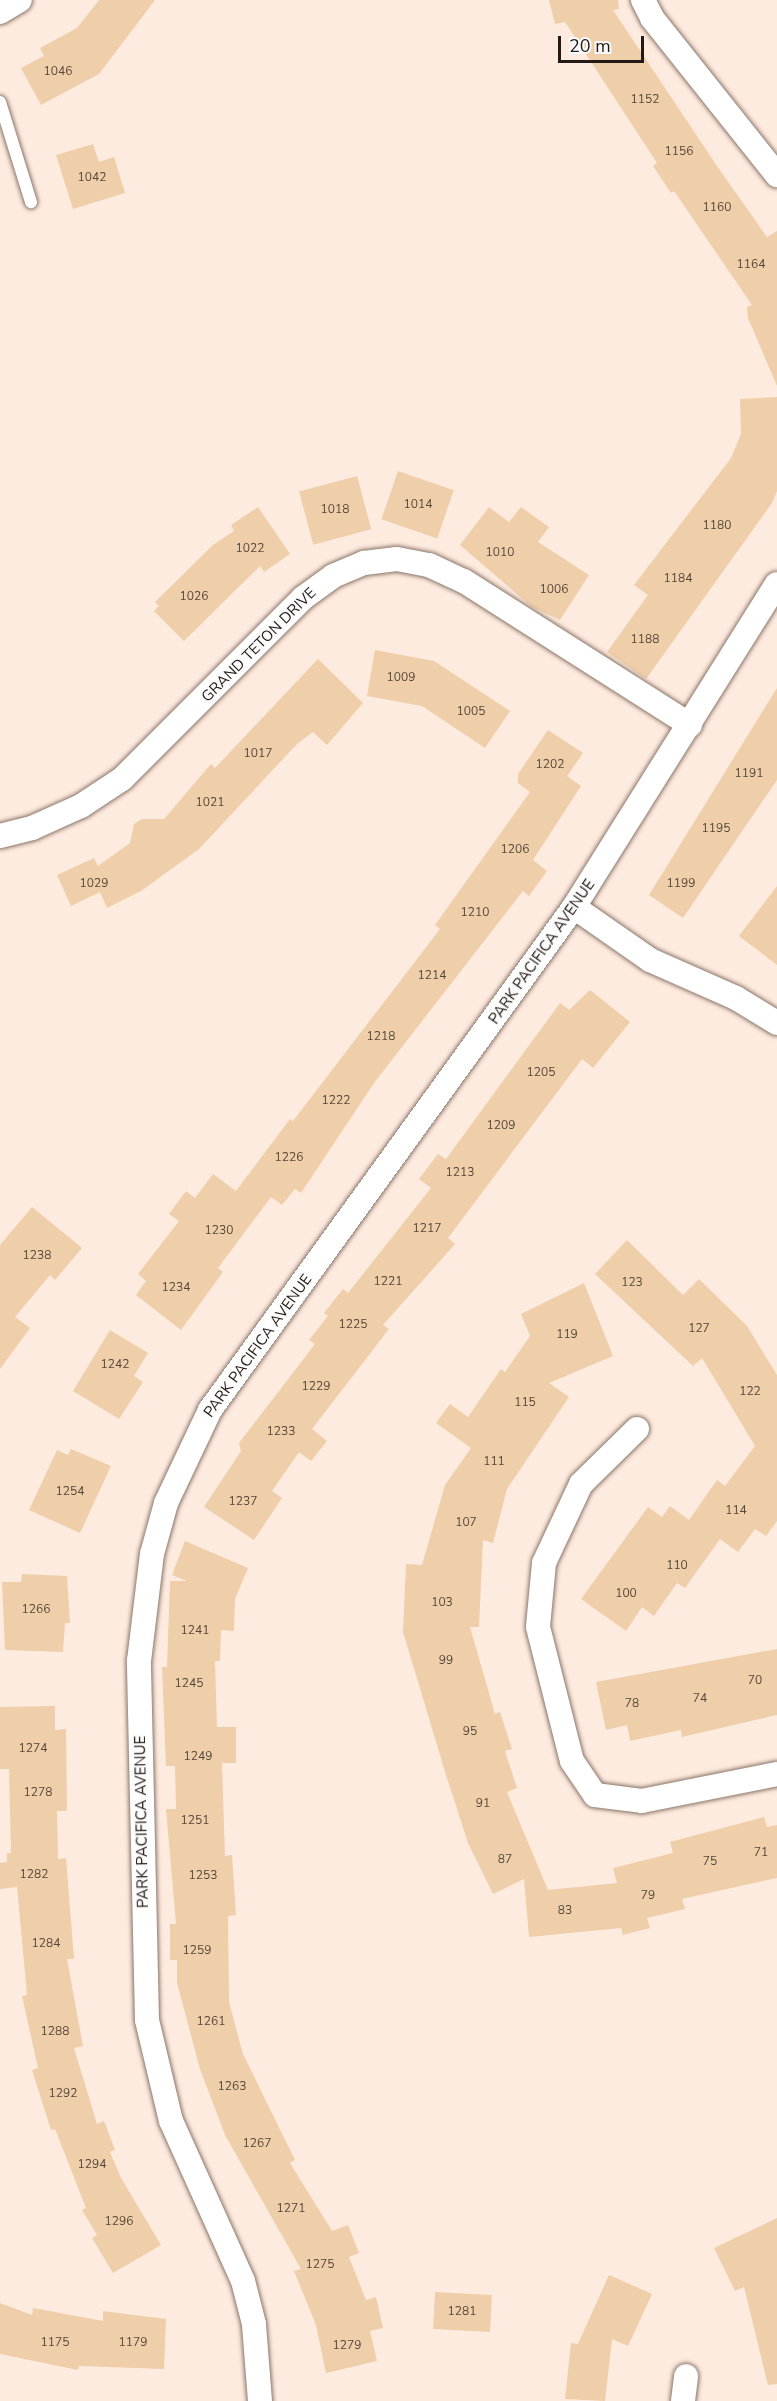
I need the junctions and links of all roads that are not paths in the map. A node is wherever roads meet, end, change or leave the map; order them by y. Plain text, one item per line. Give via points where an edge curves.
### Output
1 (20, 0) edge
2 (643, 0) edge
3 (0, 12) edge
4 (0, 102) edge
5 (777, 175) edge
6 (31, 202) dead end
7 (777, 584) edge
8 (690, 725) junction
9 (0, 836) edge
10 (574, 907) junction
11 (777, 1023) edge
12 (637, 1429) dead end
13 (777, 1774) edge
14 (686, 2376) dead end
15 (260, 2401) edge
16 (683, 2401) edge

1 - 3 street
2 - 5 street via 652,18
4 - 6 lane
7 - 8 street, PARK PACIFICA AVENUE
8 - 9 street, GRAND TETON DRIVE via 464,581 429,565 397,559 364,563 333,576 303,598 122,779 81,806 32,828
8 - 10 street, PARK PACIFICA AVENUE
10 - 11 street via 650,960 744,1002
10 - 15 street, PARK PACIFICA AVENUE via 210,1410 166,1503 152,1554 139,1661 147,2020 171,2121 243,2281 254,2324
12 - 13 street via 581,1484 544,1563 538,1627 572,1761 595,1795 642,1801
14 - 16 street

